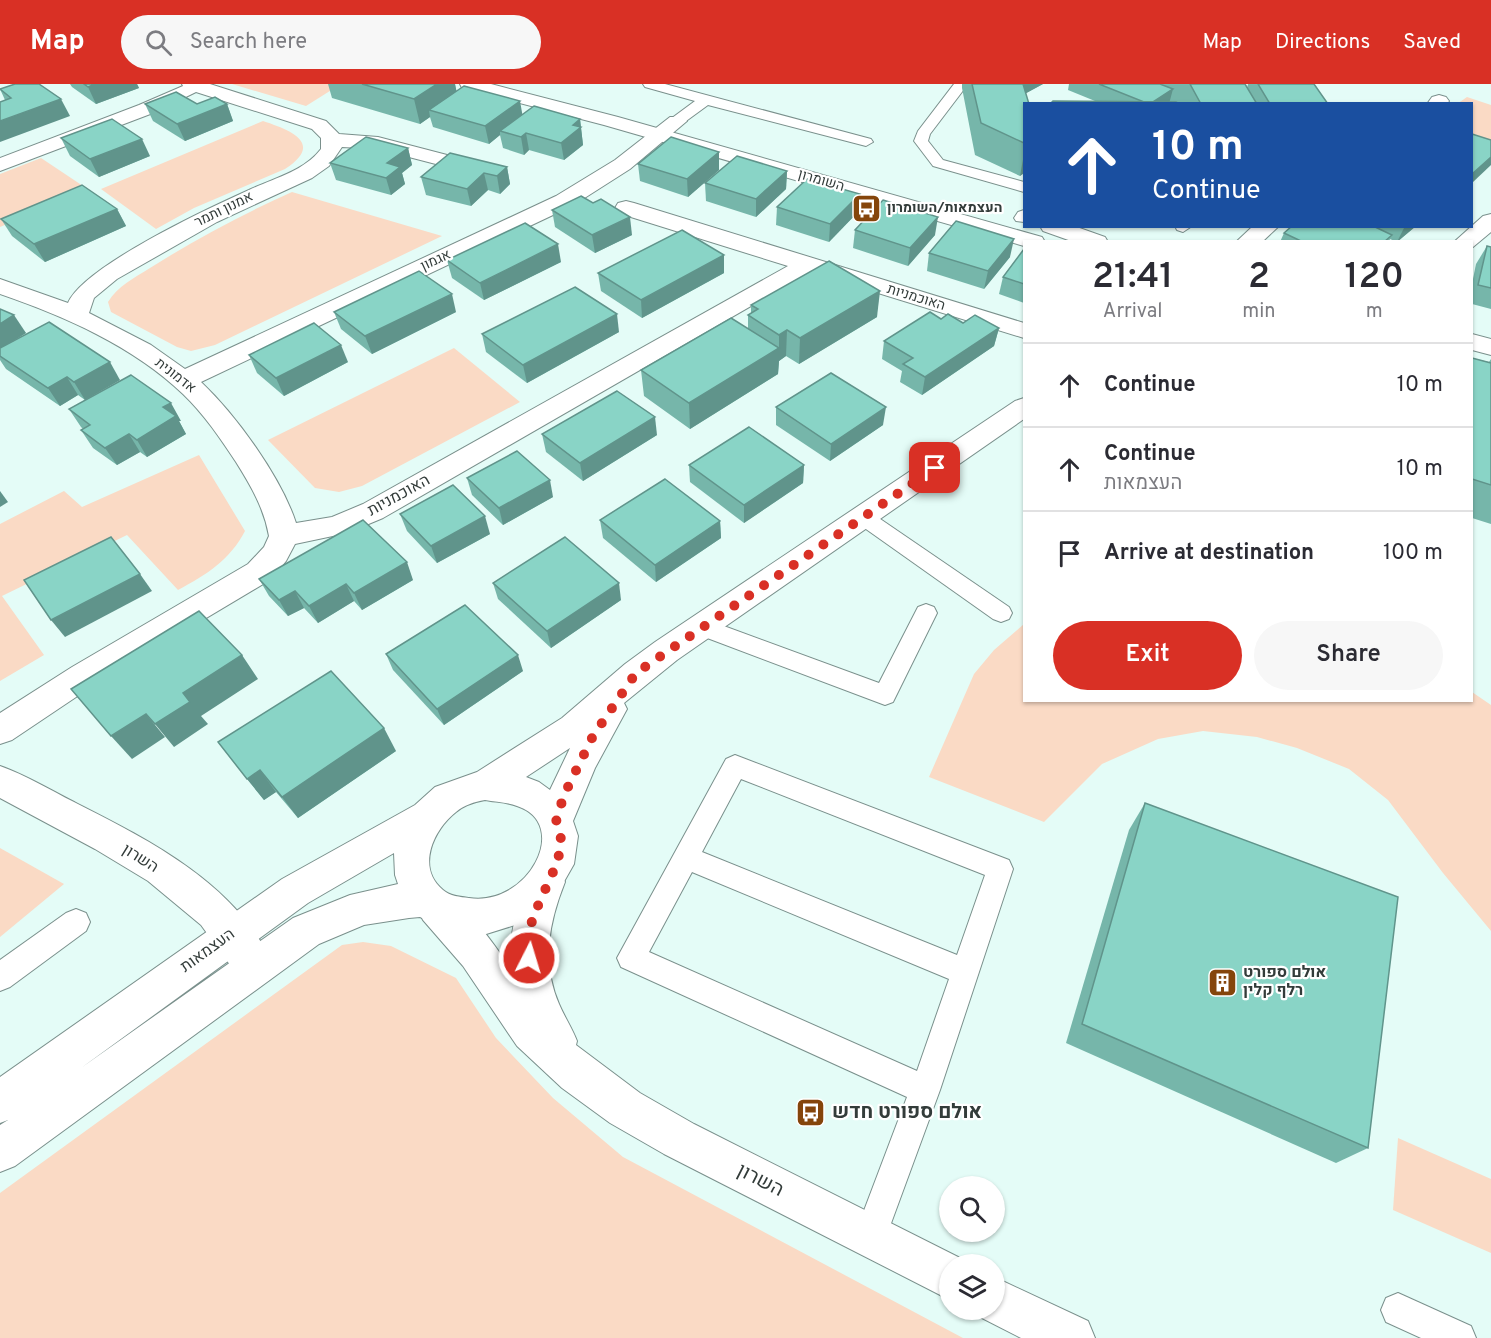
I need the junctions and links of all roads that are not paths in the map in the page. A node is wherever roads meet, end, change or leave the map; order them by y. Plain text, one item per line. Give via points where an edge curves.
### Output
1 (469, 84) edge
2 (534, 84) edge
3 (650, 84) edge
4 (961, 84) edge
5 (194, 85) edge
6 (706, 100) junction
7 (669, 128) junction
8 (333, 140) junction
9 (866, 142) dead end
10 (0, 165) edge
11 (495, 173) edge
12 (908, 185) dead end
13 (1023, 187) edge
14 (626, 208) dead end
15 (1000, 211) dead end
16 (1023, 217) edge
17 (1491, 221) edge
18 (1056, 228) edge
19 (1265, 228) edge
20 (1028, 240) edge
21 (1091, 240) edge
22 (1250, 240) edge
23 (1473, 249) edge
24 (808, 264) junction
25 (107, 276) junction
26 (0, 286) edge
27 (23, 294) junction
28 (76, 316) junction
29 (1023, 331) edge
30 (183, 380) junction
31 (1023, 408) edge
32 (863, 517) junction
33 (284, 536) junction
34 (926, 613) dead end
35 (1001, 613) dead end
36 (702, 627) junction
37 (636, 673) junction
38 (0, 729) edge
39 (0, 781) edge
40 (485, 785) junction
41 (426, 817) junction
42 (556, 819) junction
43 (685, 857) junction
44 (547, 882) junction
45 (431, 903) junction
46 (76, 922) dead end
47 (232, 934) junction
48 (255, 967) junction
49 (965, 972) junction
50 (0, 977) edge
51 (577, 1073) junction
52 (925, 1090) junction
53 (0, 1101) edge
54 (0, 1152) edge
55 (870, 1237) junction
56 (939, 1272) edge
57 (1005, 1305) edge
58 (1398, 1310) dead end
59 (1071, 1338) edge
60 (1459, 1338) edge

1 - 7 street, השומרון
2 - 7 street, השומרון
3 - 6 lane
4 - 13 lane via 922,134 921,141 938,163
5 - 8 street via 319,125
5 - 10 street via 146,109
6 - 7 lane
6 - 9 lane
7 - 12 street, השומרון
7 - 20 street, השומרון
7 - 30 street, אגמון via 608,177 571,197
8 - 11 street via 378,143
8 - 25 street, אמנון ותמר via 327,155 309,169 184,229
14 - 24 street, האוכמניות
15 - 16 street
17 - 23 street
18 - 21 street
19 - 22 street
24 - 29 street, האוכמניות
24 - 33 street, האוכמניות via 373,512 337,526
25 - 27 street, אמנון ותמר
25 - 28 street, אמנון ותמר via 87,291
26 - 27 street, אדמונית
27 - 28 street, אדמונית
28 - 30 street, אדמונית via 158,361
30 - 33 street, אדמונית via 216,414 255,470 282,521
31 - 32 street
32 - 35 lane
32 - 36 street
33 - 38 street via 276,553 258,572
34 - 36 lane via 885,696
36 - 37 street
37 - 40 street via 574,728
37 - 42 street via 593,736
39 - 47 street, השרון via 178,883 208,907
40 - 41 street via 463,790
40 - 42 street via 526,790 544,802
41 - 45 street via 415,835 410,855 412,875
41 - 47 street, העצמאות via 295,891
42 - 44 street via 561,839 558,861
43 - 49 lane
43 - 49 lane via 735,766 1000,869
43 - 52 lane via 631,958
44 - 45 street via 528,900 505,913 481,918 457,916
44 - 51 street, השרון via 532,919 529,958 534,995
45 - 48 street via 386,902 341,913 306,931
45 - 51 street, השרון via 477,953 531,1032
46 - 50 lane
47 - 48 street, השרון
47 - 53 street, העצמאות
48 - 54 street
49 - 52 lane
51 - 55 street, השרון via 625,1108 679,1139
52 - 55 lane
55 - 56 street, השרון
57 - 59 street
58 - 60 lane

